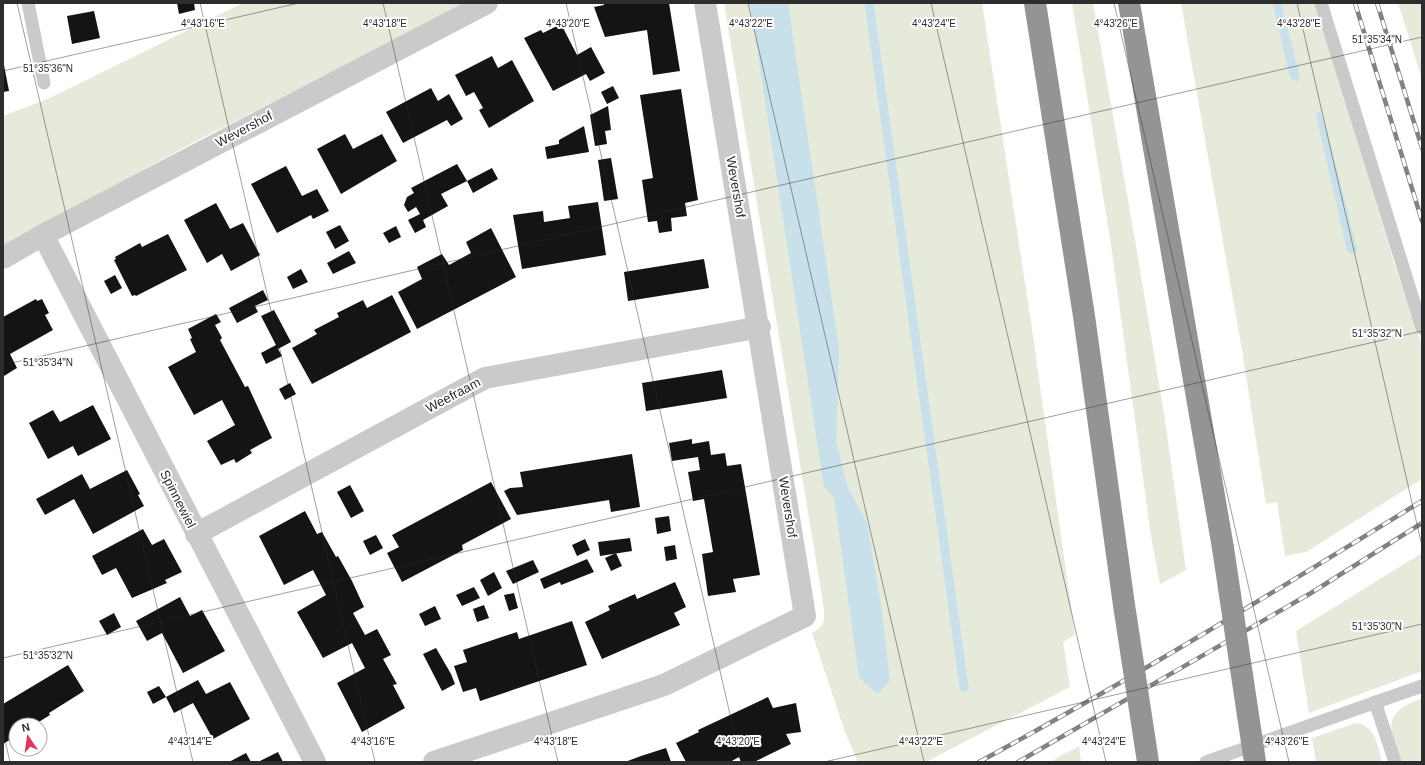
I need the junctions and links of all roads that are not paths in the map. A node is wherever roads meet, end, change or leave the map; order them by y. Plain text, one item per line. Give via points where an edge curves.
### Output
1 (28, 3) edge
2 (487, 3) edge
3 (705, 3) edge
4 (1035, 3) edge
5 (1130, 3) edge
6 (1321, 3) edge
7 (44, 83) dead end
8 (43, 234) junction
9 (3, 258) edge
10 (760, 327) junction
11 (1422, 328) edge
12 (196, 534) junction
13 (1422, 686) edge
14 (1375, 702) junction
15 (315, 762) edge
16 (434, 762) edge
17 (1148, 762) edge
18 (1206, 762) edge
19 (1255, 762) edge
20 (1395, 762) edge

1 - 7 lane
2 - 8 street, Wevershof
3 - 10 street, Wevershof
4 - 17 highway, bridge via 1084,316
5 - 19 highway, bridge via 1223,548
6 - 11 lane
8 - 9 street, Wevershof
8 - 12 street, Spinnewiel
10 - 12 street, Weefraam via 485,378
10 - 16 street, Wevershof via 805,616 664,685
12 - 15 street, Spinnewiel
13 - 14 lane
14 - 18 lane
14 - 20 lane

